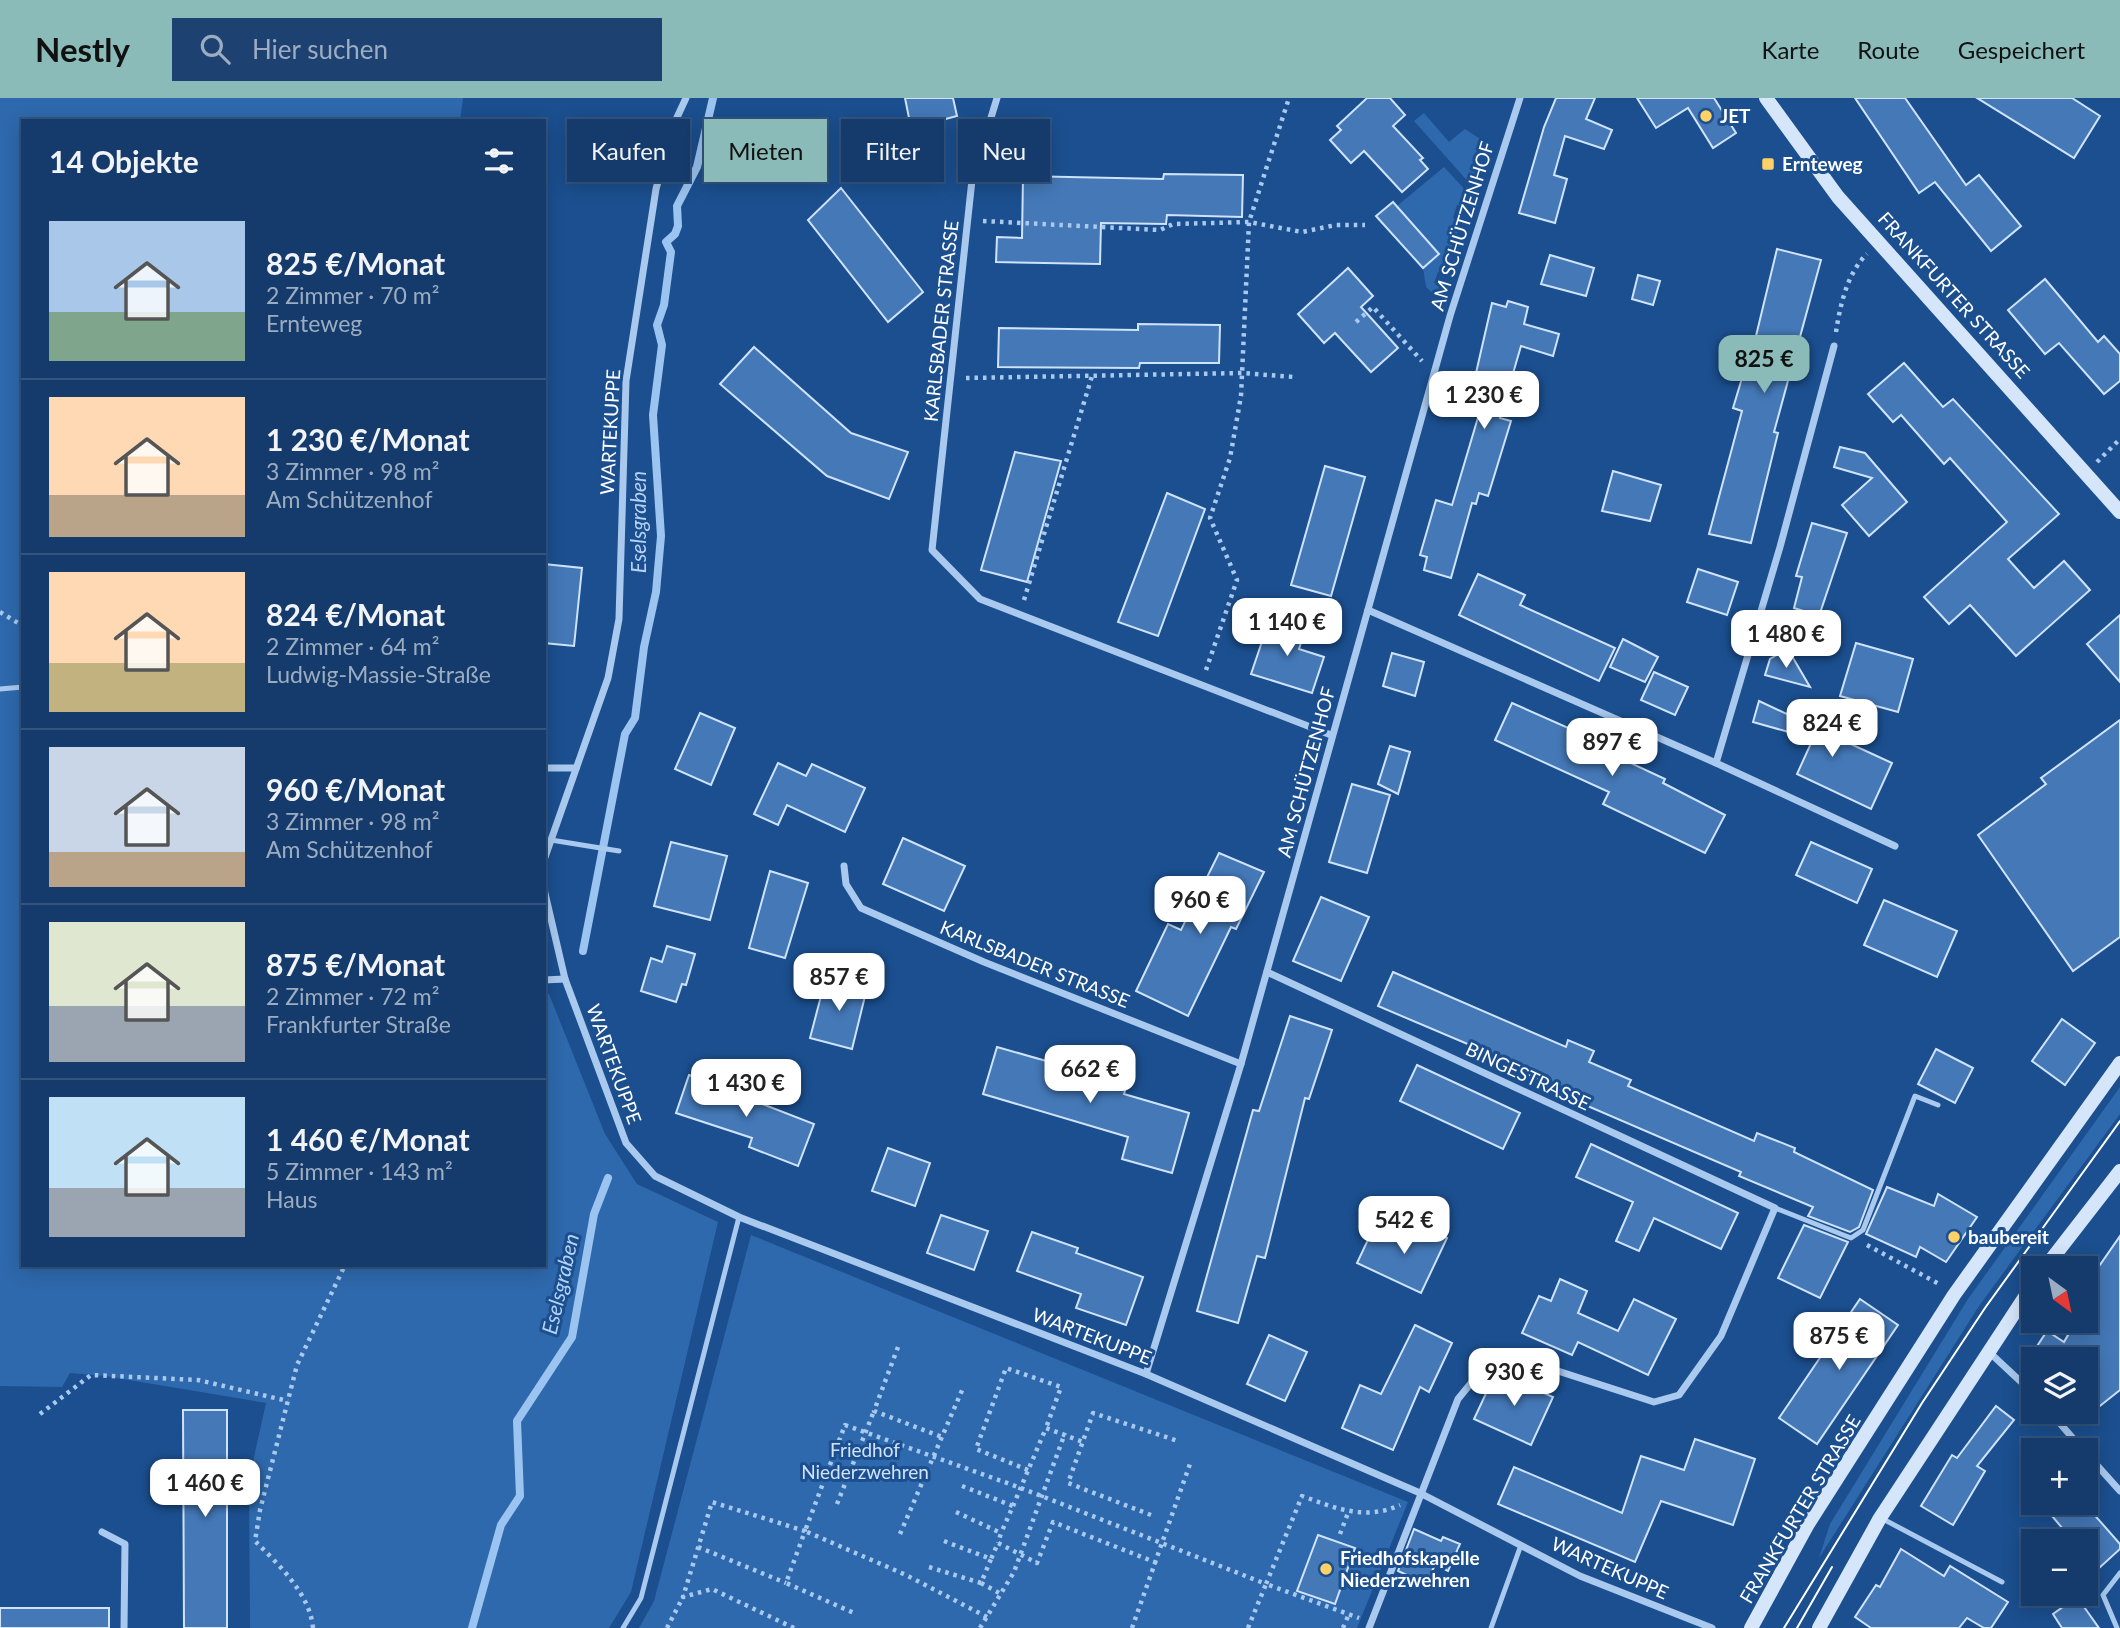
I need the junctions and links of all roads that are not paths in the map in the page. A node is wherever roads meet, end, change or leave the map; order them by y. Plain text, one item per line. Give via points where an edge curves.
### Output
1 (686, 98) edge
2 (997, 98) edge
3 (1520, 98) edge
4 (1766, 98) edge
5 (1834, 346) road end
6 (2120, 512) edge
7 (1368, 610) junction
8 (21, 687) edge
9 (0, 689) edge
10 (1331, 735) junction
11 (1716, 763) junction
12 (546, 768) edge
13 (576, 768) junction
14 (551, 840) junction
15 (1895, 846) dead end
16 (619, 851) dead end
17 (546, 854) edge
18 (844, 866) dead end
19 (546, 898) edge
20 (1267, 972) junction
21 (565, 979) junction
22 (546, 980) edge
23 (2120, 1063) edge
24 (1241, 1065) junction
25 (1938, 1105) dead end
26 (2120, 1171) edge
27 (1775, 1208) junction
28 (739, 1217) junction
29 (2054, 1256) edge
30 (2021, 1302) edge
31 (1988, 1351) junction
32 (1146, 1374) junction
33 (2021, 1382) edge
34 (2060, 1424) edge
35 (2073, 1438) edge
36 (2098, 1466) edge
37 (2120, 1491) edge
38 (1420, 1493) junction
39 (1880, 1518) junction
40 (102, 1532) dead end
41 (1521, 1545) junction
42 (2120, 1573) edge
43 (2001, 1582) dead end
44 (1370, 1625) edge
45 (124, 1628) edge
46 (623, 1628) edge
47 (1491, 1628) edge
48 (1712, 1628) edge
49 (1751, 1628) edge
50 (1819, 1628) edge
51 (2117, 1628) edge

1 - 13 street, WARTEKUPPE via 656,188 626,381 619,619 608,678
2 - 10 street, KARLSBADER STRASSE via 972,180 932,550 980,599
3 - 7 street, AM SCHÜTZENHOF via 1436,366
4 - 6 main road, FRANKFURTER STRASSE via 1838,197
5 - 11 street
7 - 10 street, AM SCHÜTZENHOF
7 - 11 street
8 - 9 lane
10 - 20 street, AM SCHÜTZENHOF
11 - 15 street
12 - 13 street
13 - 14 street, WARTEKUPPE
14 - 16 lane
14 - 17 street, WARTEKUPPE
18 - 24 street, KARLSBADER STRASSE via 846,884 861,908
19 - 21 street, WARTEKUPPE
20 - 24 street, AM SCHÜTZENHOF
20 - 27 street, BINGESTRASSE
21 - 22 street
21 - 28 street, WARTEKUPPE via 626,1143 655,1175
23 - 49 main road, FRANKFURTER STRASSE via 1954,1295 1808,1524
24 - 32 street, AM SCHÜTZENHOF
25 - 27 lane via 1915,1096 1863,1230 1851,1238
26 - 29 main road
27 - 38 street via 1721,1336 1679,1395 1654,1402 1530,1362 1490,1360 1458,1399
28 - 32 street, WARTEKUPPE
28 - 46 lane via 641,1598
30 - 31 main road
31 - 33 street
31 - 39 main road
32 - 38 street, WARTEKUPPE
34 - 35 street
36 - 37 street
38 - 41 street, WARTEKUPPE
38 - 44 street
39 - 43 lane
39 - 50 main road
40 - 45 street via 125,1544
41 - 47 lane
41 - 48 street, WARTEKUPPE via 1580,1576
42 - 51 lane via 2103,1595

